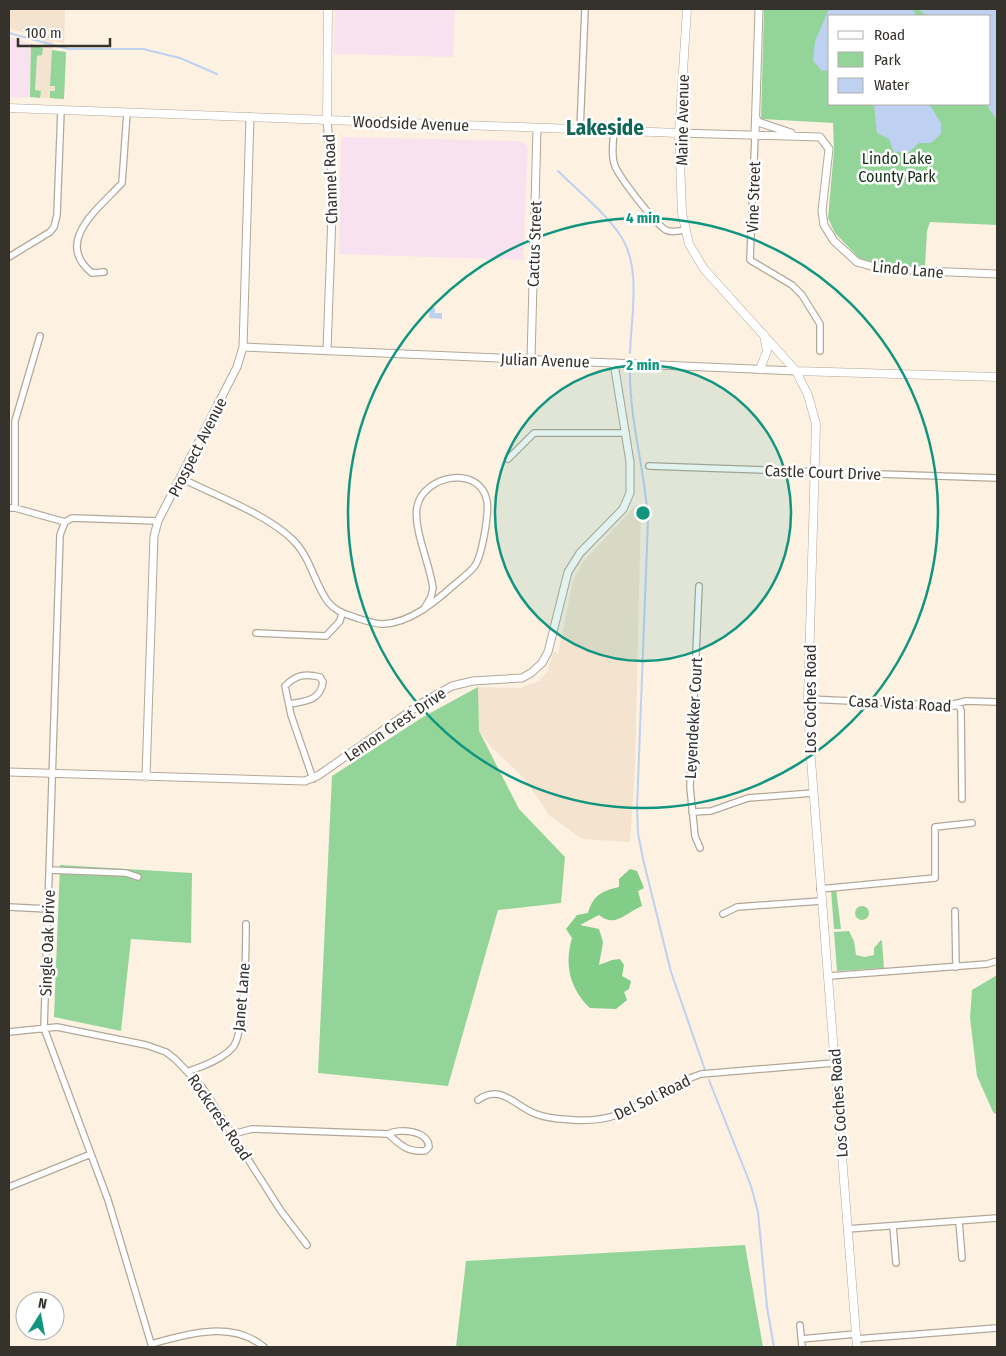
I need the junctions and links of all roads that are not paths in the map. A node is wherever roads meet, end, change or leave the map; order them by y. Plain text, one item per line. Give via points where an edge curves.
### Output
1 (328, 9) edge
2 (585, 9) edge
3 (686, 9) edge
4 (760, 9) edge
5 (9, 108) edge
6 (61, 110) junction
7 (127, 113) junction
8 (250, 117) junction
9 (756, 118) junction
10 (327, 120) junction
11 (538, 128) junction
12 (580, 130) junction
13 (614, 131) junction
14 (679, 133) junction
15 (755, 136) junction
16 (803, 136) junction
17 (685, 230) junction
18 (829, 235) joint
19 (9, 258) edge
20 (104, 272) dead end
21 (997, 274) edge
22 (764, 333) junction
23 (40, 336) dead end
24 (243, 347) junction
25 (327, 350) junction
26 (820, 351) dead end
27 (531, 360) junction
28 (614, 363) junction
29 (760, 369) junction
30 (796, 371) junction
31 (997, 377) edge
32 (626, 433) junction
33 (508, 459) dead end
34 (649, 466) dead end
35 (816, 472) junction
36 (181, 478) junction
37 (997, 478) edge
38 (12, 508) edge
39 (158, 521) junction
40 (65, 522) junction
41 (699, 586) dead end
42 (424, 609) junction
43 (342, 613) junction
44 (256, 633) dead end
45 (808, 699) junction
46 (997, 702) edge
47 (290, 704) junction
48 (954, 704) junction
49 (9, 772) edge
50 (52, 774) junction
51 (146, 777) junction
52 (312, 779) junction
53 (813, 793) junction
54 (962, 799) dead end
55 (692, 812) junction
56 (972, 823) dead end
57 (700, 848) dead end
58 (49, 870) junction
59 (138, 877) dead end
60 (820, 889) junction
61 (821, 901) junction
62 (9, 907) edge
63 (48, 909) junction
64 (955, 911) dead end
65 (723, 914) dead end
66 (246, 924) dead end
67 (997, 961) edge
68 (956, 966) junction
69 (829, 976) junction
70 (44, 1028) junction
71 (9, 1032) edge
72 (834, 1063) junction
73 (189, 1071) junction
74 (478, 1100) dead end
75 (233, 1134) junction
76 (388, 1134) junction
77 (91, 1154) junction
78 (9, 1187) edge
79 (997, 1218) edge
80 (959, 1221) junction
81 (893, 1226) junction
82 (847, 1229) junction
83 (307, 1245) dead end
84 (962, 1258) dead end
85 (896, 1263) dead end
86 (800, 1325) dead end
87 (997, 1328) edge
88 (801, 1339) junction
89 (856, 1340) edge
90 (152, 1346) edge
91 (264, 1347) edge
92 (802, 1347) edge

1 - 10 main road, Channel Road
2 - 12 street
3 - 14 main road, Maine Avenue
4 - 9 street, Vine Street
5 - 6 main road, Woodside Avenue
6 - 7 main road, Woodside Avenue
6 - 19 street via 54,227
7 - 8 main road, Woodside Avenue
7 - 20 street via 122,183 79,233 77,254 83,266 92,273
8 - 10 main road, Woodside Avenue
8 - 24 street, Prospect Avenue
9 - 15 street, Vine Street
9 - 16 street via 770,127
10 - 11 main road, Woodside Avenue
10 - 25 street, Channel Road via 333,188
11 - 12 main road, Woodside Avenue
11 - 27 street, Cactus Street
12 - 13 main road, Woodside Avenue
13 - 14 main road, Woodside Avenue
13 - 17 street via 615,166 632,192 668,232
14 - 15 street, Woodside Avenue
14 - 17 main road, Maine Avenue
15 - 16 street, Woodside Avenue
15 - 26 street, Vine Street via 750,260 792,285 802,295 820,324
16 - 18 street, Woodside Avenue via 820,137 829,149 822,211
17 - 22 main road, Los Coches Road via 689,244 704,269
18 - 21 street, Lindo Lane via 857,262 881,269
22 - 29 main road via 767,351
22 - 30 main road, Los Coches Road
23 - 38 street via 15,421
24 - 25 street, Julian Avenue
24 - 36 street, Prospect Avenue via 237,367
25 - 27 street, Julian Avenue
27 - 28 street, Julian Avenue
28 - 29 street, Julian Avenue
28 - 32 street, Lemon Crest Drive
29 - 30 street, Julian Avenue
30 - 31 main road, Julian Avenue
30 - 35 main road, Los Coches Road via 815,416
32 - 33 street via 534,433
32 - 52 street, Lemon Crest Drive via 631,473 628,498 618,514 580,553 568,572 548,652 540,667 516,679 473,681 452,686
34 - 35 street, Castle Court Drive
35 - 37 street, Castle Court Drive
35 - 45 main road, Los Coches Road
36 - 39 street, Prospect Avenue
36 - 43 street via 268,521 293,540 307,556 328,601
38 - 40 street
39 - 40 street via 72,518
39 - 51 street, Prospect Avenue via 154,536
40 - 50 street, Single Oak Drive via 60,535
41 - 55 street, Leyendekker Court via 690,787
42 - 42 street via 474,567 480,557 488,508 486,497 470,480 459,477 446,479 421,497 417,506 419,530 433,588
42 - 43 street via 384,624
43 - 44 street via 326,636
45 - 48 street, Casa Vista Road
45 - 53 main road, Los Coches Road
46 - 48 street
47 - 47 street via 285,696 285,686 293,678 302,675 320,677 323,682 318,696 311,701
47 - 52 street via 290,715
48 - 54 street, Casa Vista Road via 961,710
49 - 50 street, Lemon Crest Drive
50 - 51 street, Lemon Crest Drive
50 - 58 street, Single Oak Drive
51 - 52 street, Lemon Crest Drive via 295,782
53 - 55 street via 748,798 718,809
53 - 60 main road, Los Coches Road
55 - 57 street, Leyendekker Court
56 - 60 street via 935,827 935,878
58 - 59 street via 126,873
58 - 63 street, Single Oak Drive
60 - 61 main road, Los Coches Road
61 - 65 street via 737,907
61 - 69 main road, Los Coches Road
62 - 63 street
63 - 70 street, Single Oak Drive
64 - 68 street
66 - 73 street, Janet Lane via 239,1036 228,1052 205,1066
67 - 68 street
68 - 69 street
69 - 72 main road, Los Coches Road
70 - 71 street, Rockcrest Road
70 - 73 street, Rockcrest Road via 57,1027 146,1044 166,1052
70 - 77 street, Single Oak Drive
72 - 74 street, Del Sol Road via 701,1074 630,1111 608,1118 576,1120 543,1116 502,1094 486,1095
72 - 82 main road, Los Coches Road
73 - 75 street, Rockcrest Road
75 - 76 street via 252,1129
75 - 83 street, Rockcrest Road via 281,1211
76 - 76 street via 399,1146 411,1152 425,1151 429,1147 426,1138 420,1134 399,1131
77 - 78 street
77 - 90 street, Single Oak Drive
79 - 80 street
80 - 81 street
80 - 84 street
81 - 82 street
81 - 85 street
82 - 89 main road, Los Coches Road
86 - 88 street
87 - 89 street
88 - 89 street
88 - 92 street
90 - 91 street via 198,1332 219,1332 246,1336

